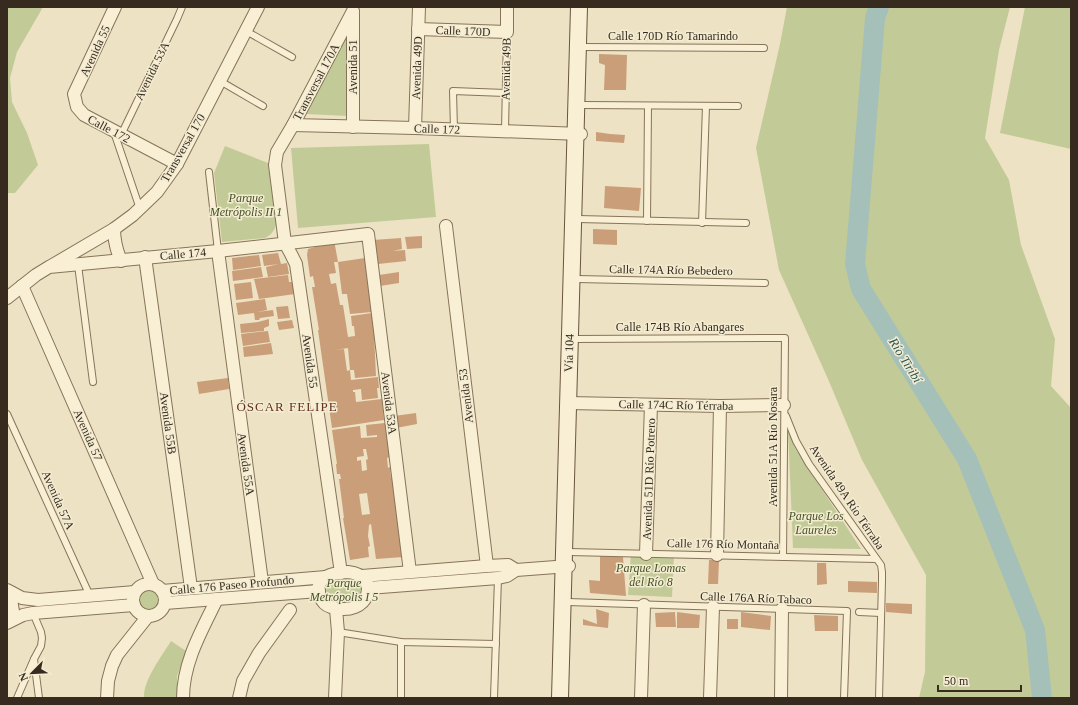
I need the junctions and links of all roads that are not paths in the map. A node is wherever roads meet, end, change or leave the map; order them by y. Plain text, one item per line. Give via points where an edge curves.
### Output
1 (115, 7) edge
2 (182, 7) edge
3 (258, 7) edge
4 (419, 7) edge
5 (507, 7) edge
6 (579, 7) edge
7 (584, 7) edge
8 (353, 9) edge
9 (418, 29) junction
10 (246, 31) junction
11 (507, 32) junction
12 (583, 46) junction
13 (764, 48) dead end
14 (292, 57) dead end
15 (220, 82) junction
16 (505, 93) junction
17 (74, 94) joint
18 (582, 105) junction
19 (263, 106) dead end
20 (648, 106) junction
21 (706, 106) junction
22 (738, 106) dead end
23 (293, 125) junction
24 (353, 127) junction
25 (415, 128) junction
26 (454, 130) junction
27 (505, 131) junction
28 (118, 134) junction
29 (578, 134) junction
30 (277, 152) joint
31 (176, 164) junction
32 (210, 172) dead end
33 (140, 209) junction
34 (578, 219) junction
35 (647, 221) junction
36 (702, 223) junction
37 (746, 223) dead end
38 (446, 226) dead end
39 (114, 228) junction
40 (368, 234) joint
41 (285, 243) junction
42 (218, 251) junction
43 (145, 257) junction
44 (121, 261) junction
45 (78, 265) junction
46 (48, 267) junction
47 (577, 279) junction
48 (766, 283) dead end
49 (22, 286) junction
50 (7, 298) edge
51 (575, 338) junction
52 (785, 338) joint
53 (93, 382) dead end
54 (571, 403) junction
55 (651, 405) junction
56 (784, 405) junction
57 (720, 406) junction
58 (7, 414) edge
59 (646, 554) junction
60 (717, 555) junction
61 (783, 557) junction
62 (876, 559) junction
63 (567, 562) junction
64 (487, 566) junction
65 (516, 570) junction
66 (410, 572) junction
67 (341, 573) junction
68 (362, 576) junction
69 (326, 577) junction
70 (498, 578) junction
71 (262, 582) junction
72 (158, 587) junction
73 (191, 588) junction
74 (368, 588) junction
75 (319, 591) junction
76 (10, 592) edge
77 (135, 592) junction
78 (90, 596) junction
79 (217, 599) junction
80 (568, 602) junction
81 (165, 603) junction
82 (134, 605) junction
83 (644, 605) junction
84 (713, 607) junction
85 (336, 609) junction
86 (782, 609) junction
87 (290, 610) dead end
88 (859, 612) dead end
89 (33, 613) junction
90 (881, 613) junction
91 (148, 616) junction
92 (11, 621) edge
93 (338, 632) junction
94 (401, 642) junction
95 (496, 644) junction
96 (34, 658) junction
97 (17, 698) edge
98 (32, 698) edge
99 (39, 698) edge
100 (107, 698) edge
101 (184, 698) edge
102 (239, 698) edge
103 (335, 698) edge
104 (401, 698) edge
105 (494, 698) edge
106 (560, 698) edge
107 (566, 698) edge
108 (641, 698) edge
109 (710, 698) edge
110 (781, 698) edge
111 (844, 698) edge
112 (879, 698) edge

1 - 17 street, Avenida 55
2 - 28 lane, Avenida 53A
3 - 10 street, Transversal 170
4 - 9 street, Avenida 49D
5 - 11 street, Avenida 49B
6 - 29 main road, Vía 104
7 - 12 main road, Vía 104
8 - 23 street, Transversal 170A
8 - 24 street, Avenida 51
9 - 11 street, Calle 170D
9 - 25 street, Avenida 49D
10 - 14 lane
10 - 15 street, Transversal 170
11 - 16 lane, Avenida 49B
12 - 13 lane, Calle 170D Río Tamarindo
12 - 18 main road, Vía 104
15 - 19 lane
15 - 31 street, Transversal 170
16 - 26 lane via 453,92
16 - 27 lane, Avenida 49B
17 - 28 street, Calle 172 via 77,107 84,115
18 - 20 lane
18 - 29 main road, Vía 104
20 - 21 lane
20 - 35 lane
21 - 22 lane
21 - 36 lane
23 - 24 street, Calle 172
23 - 30 street, Transversal 170A
24 - 25 street, Calle 172
25 - 26 street, Calle 172
26 - 27 street, Calle 172
27 - 29 street, Calle 172
28 - 31 street, Calle 172
28 - 33 lane
29 - 34 main road, Vía 104
29 - 54 main road, Vía 104
30 - 41 street, Avenida 55 via 275,165
31 - 33 street, Transversal 170 via 157,192
32 - 42 lane
33 - 39 street, Transversal 170
34 - 35 lane
34 - 47 main road, Vía 104
35 - 36 lane
36 - 37 lane
38 - 64 street, Avenida 53
39 - 44 street via 116,249
39 - 46 street, Transversal 170
40 - 41 street, Calle 174
40 - 66 street, Avenida 53A
41 - 42 street, Calle 174
41 - 67 street, Avenida 55 via 296,264
42 - 43 street, Calle 174
42 - 71 street, Avenida 55A
43 - 44 street, Calle 174
43 - 73 street, Avenida 55B
44 - 45 street, Calle 174
45 - 46 street, Calle 174
45 - 53 lane
46 - 49 street
47 - 48 lane, Calle 174A Río Bebedero
47 - 51 main road, Vía 104
49 - 50 street
49 - 72 street, Avenida 57
51 - 52 lane, Calle 174B Río Abangares
51 - 54 main road, Vía 104
52 - 56 lane, Avenida 51A Río Nosara
54 - 55 street, Calle 174C Río Térraba
54 - 63 main road, Vía 104
55 - 57 street, Calle 174C Río Térraba
55 - 59 street, Avenida 51D Río Potrero
56 - 57 street, Calle 174C Río Térraba
56 - 61 lane, Avenida 51A Río Nosara
56 - 62 lane, Avenida 49A Río Térraba via 796,441 809,464
57 - 60 street
58 - 78 lane, Avenida 57A
59 - 60 lane, Calle 176 Río Montaña
59 - 63 lane, Calle 176 Río Montaña
60 - 61 lane, Calle 176 Río Montaña
61 - 62 lane, Calle 176 Río Montaña
62 - 90 lane, Avenida 49A Río Térraba via 881,565 882,572
63 - 65 street
63 - 80 main road, Vía 104
63 - 106 main road, Vía 104
64 - 65 street via 508,565
64 - 66 street
65 - 70 street
66 - 68 street
67 - 68 street
67 - 69 street
68 - 74 street
69 - 71 street, Calle 176 Paseo Profundo
69 - 75 street via 319,584
70 - 74 street
70 - 95 lane
71 - 73 street, Calle 176 Paseo Profundo
72 - 73 street, Calle 176 Paseo Profundo
72 - 77 street via 148,583
72 - 81 street
74 - 85 street via 362,604 352,608
75 - 79 street, Calle 176 Paseo Profundo
75 - 85 street via 323,601
76 - 78 street via 22,598 38,600
76 - 92 street
77 - 78 street
77 - 82 street
79 - 81 street, Calle 176 Paseo Profundo
79 - 101 street via 187,665
80 - 83 lane, Calle 176A Río Tabaco
80 - 107 main road, Vía 104
81 - 91 street via 158,613
82 - 89 street
82 - 91 street via 142,614
83 - 84 lane, Calle 176A Río Tabaco
83 - 108 street
84 - 86 lane, Calle 176A Río Tabaco
84 - 109 street
85 - 93 street
86 - 110 street
86 - 111 lane, Calle 176A Río Tabaco via 847,612
87 - 102 street via 259,653 243,681
88 - 90 lane
89 - 92 street
89 - 96 lane via 42,638 41,646
90 - 112 lane, Avenida 49A Río Térraba
91 - 100 street via 117,655 108,681
93 - 94 lane
93 - 103 street
94 - 95 lane
94 - 104 lane
95 - 105 lane
96 - 97 lane
96 - 99 lane
98 - 99 lane

